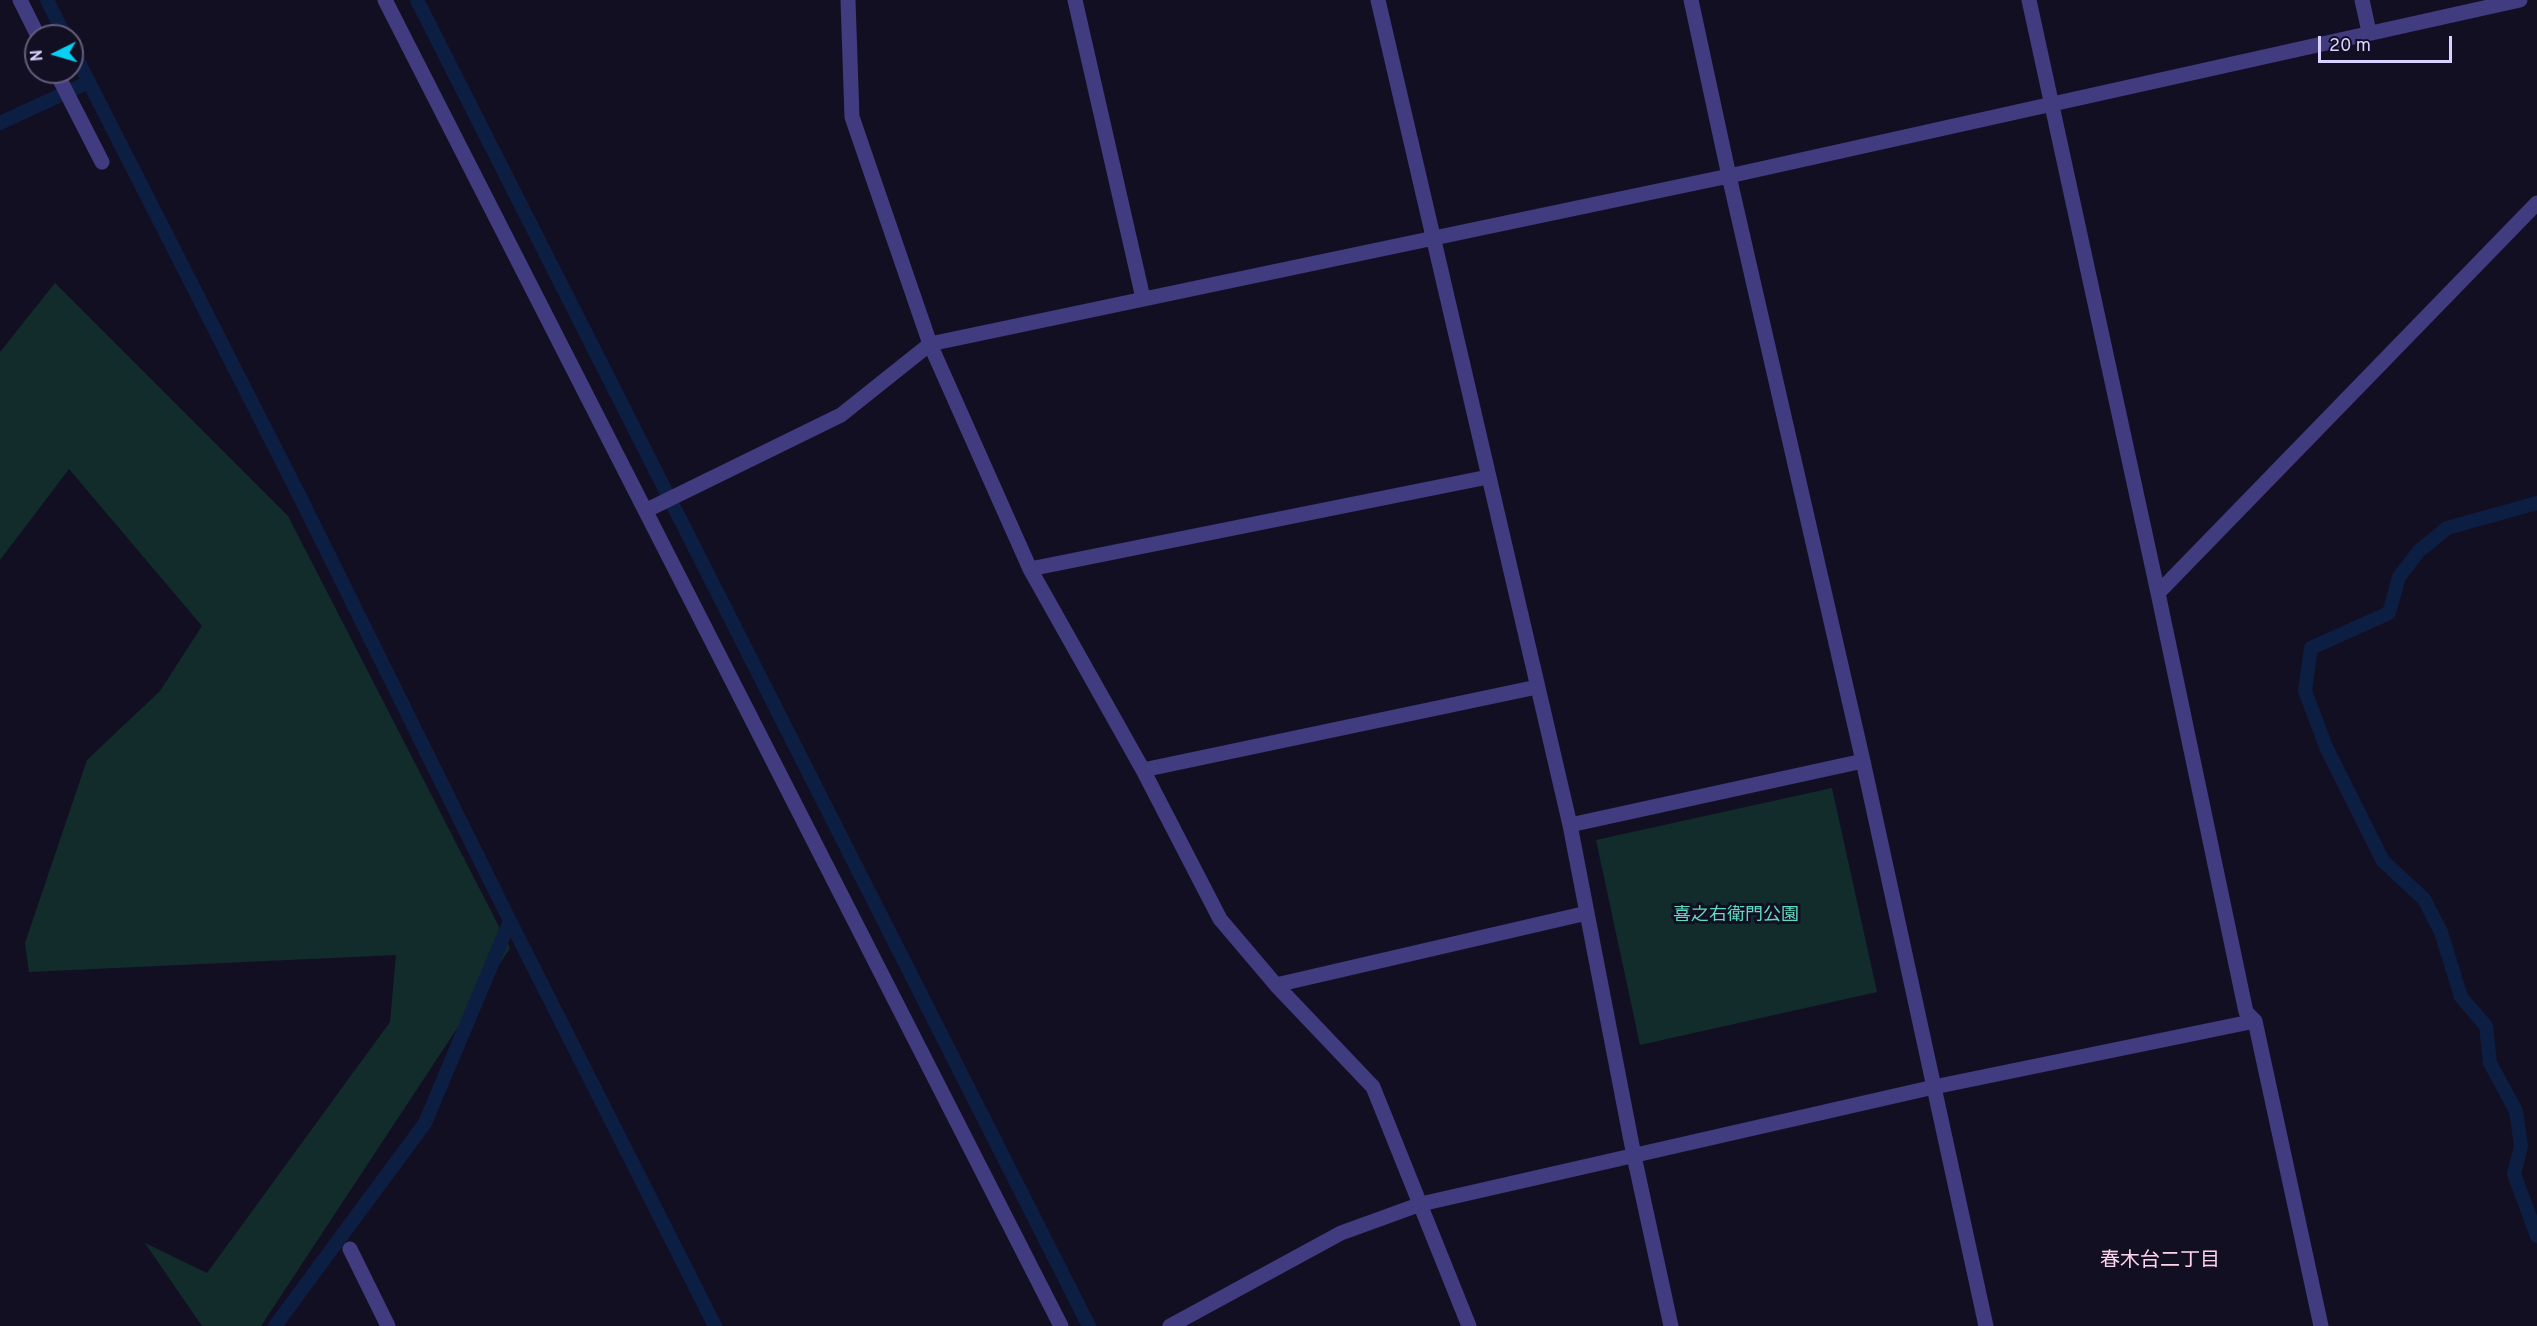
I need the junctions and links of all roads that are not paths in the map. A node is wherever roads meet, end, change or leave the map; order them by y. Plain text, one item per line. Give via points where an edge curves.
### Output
1 (20, 0) edge
2 (385, 0) edge
3 (848, 0) edge
4 (1075, 0) edge
5 (1378, 0) edge
6 (1691, 0) edge
7 (2029, 0) edge
8 (2362, 0) edge
9 (2520, 0) edge
10 (32, 24) edge
11 (2369, 33) junction
12 (62, 84) edge
13 (2053, 105) junction
14 (102, 162) dead end
15 (1729, 176) junction
16 (2537, 203) edge
17 (1432, 238) junction
18 (1143, 298) junction
19 (930, 344) junction
20 (1488, 477) junction
21 (646, 510) junction
22 (1030, 569) junction
23 (2158, 593) junction
24 (1537, 687) junction
25 (1863, 761) junction
26 (1143, 770) junction
27 (1570, 825) junction
28 (1587, 913) junction
29 (1276, 986) junction
30 (2255, 1021) junction
31 (1934, 1087) junction
32 (1635, 1156) junction
33 (1420, 1204) junction
34 (350, 1249) dead end
35 (388, 1326) edge
36 (1061, 1326) edge
37 (1170, 1326) edge
38 (1469, 1326) edge
39 (1671, 1326) edge
40 (1986, 1326) edge
41 (2320, 1326) edge

1 - 10 street
2 - 21 street
3 - 19 street via 852,117
4 - 18 street
5 - 17 street
6 - 15 street
7 - 13 street
8 - 11 street
9 - 11 street
11 - 13 street
12 - 14 street
13 - 15 street
13 - 23 street
15 - 17 street
15 - 25 street
16 - 23 street
17 - 18 street
17 - 20 street
18 - 19 street
19 - 21 street via 842,415
19 - 22 street
20 - 22 street
20 - 24 street
21 - 36 street
22 - 26 street
23 - 30 street via 2246,1012
24 - 26 street
24 - 27 street
25 - 27 street
25 - 31 street
26 - 29 street via 1220,919
27 - 28 street
28 - 29 street
28 - 32 street
29 - 33 street via 1373,1087
30 - 31 street
30 - 41 street
31 - 32 street
31 - 40 street
32 - 33 street
32 - 39 street
33 - 37 street via 1341,1233
33 - 38 street
34 - 35 street

